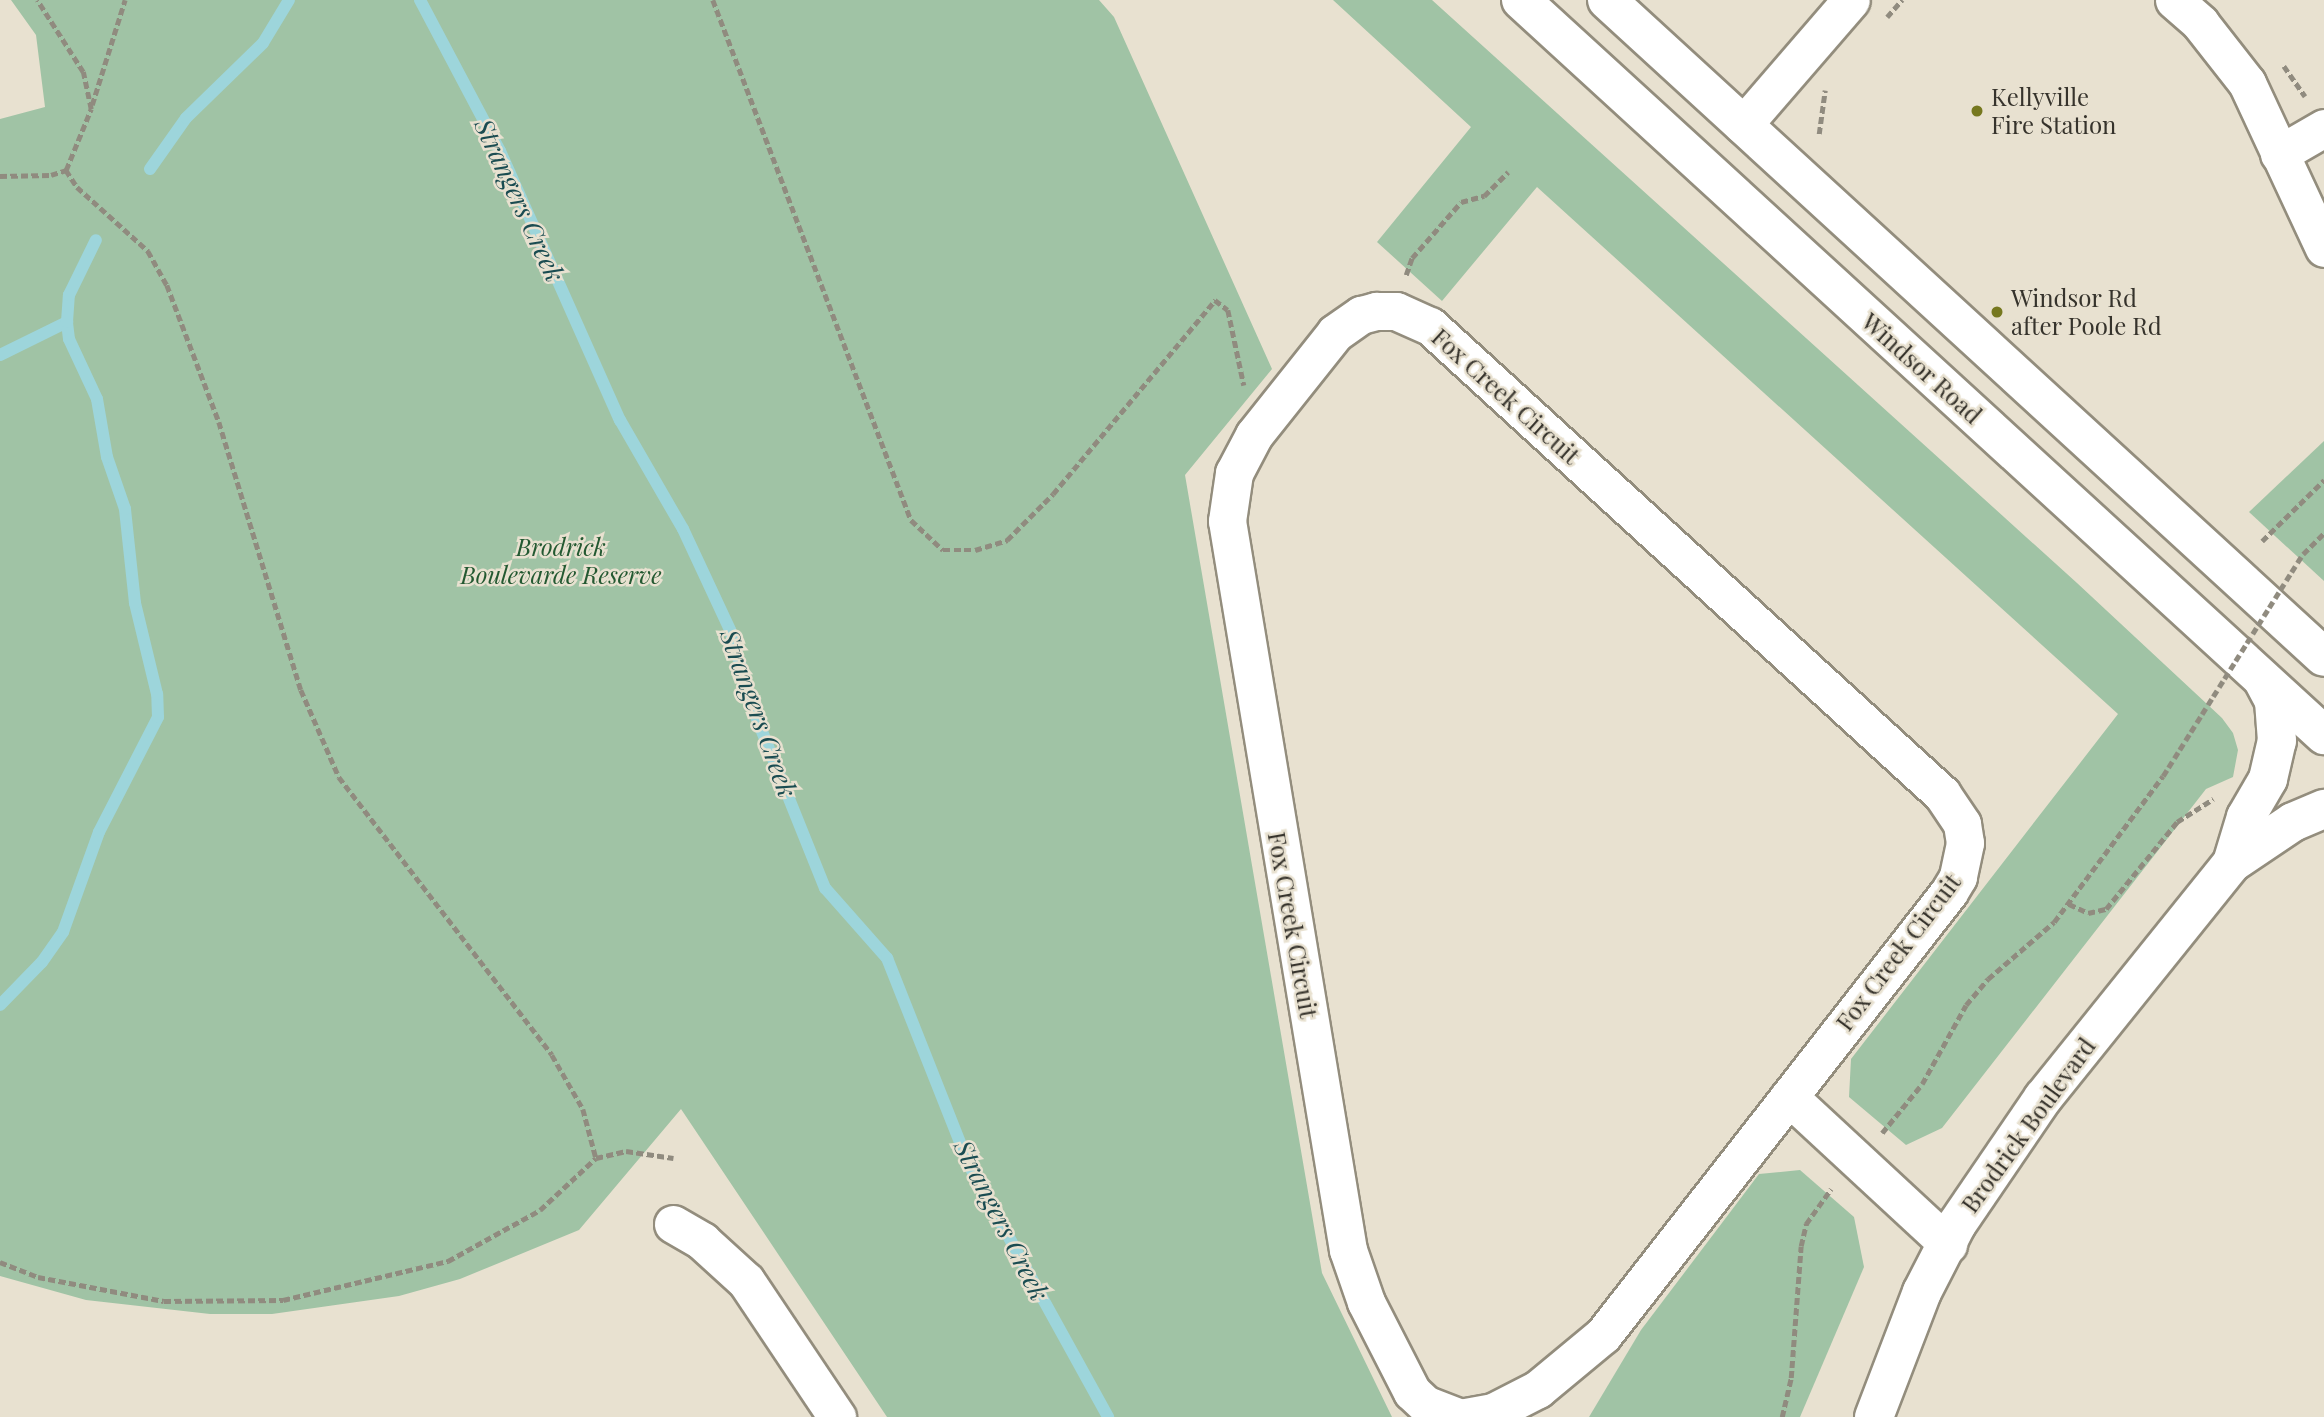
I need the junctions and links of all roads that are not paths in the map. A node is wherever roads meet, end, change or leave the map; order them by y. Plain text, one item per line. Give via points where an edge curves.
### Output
1 (1521, 0) edge
2 (1607, 0) edge
3 (1850, 0) edge
4 (2175, 0) edge
5 (1743, 125) junction
6 (2324, 128) edge
7 (2279, 154) junction
8 (2324, 248) edge
9 (2324, 657) edge
10 (2263, 680) junction
11 (2324, 735) edge
12 (2324, 809) edge
13 (2232, 863) junction
14 (1788, 1097) junction
15 (673, 1224) dead end
16 (1948, 1244) junction
17 (837, 1417) edge
18 (1458, 1417) edge
19 (1465, 1417) edge
20 (1874, 1417) edge

1 - 10 main road, Windsor Road
2 - 5 main road
3 - 5 street
4 - 7 street via 2200,23 2247,83
5 - 9 main road
6 - 7 street
7 - 8 street
10 - 11 main road, Windsor Road
10 - 13 main road, Brodrick Boulevard via 2274,701 2277,741 2268,779 2246,817
12 - 13 main road, Brodrick Boulevard via 2293,822
13 - 16 main road, Brodrick Boulevard via 2043,1098 1997,1160
14 - 16 street
14 - 18 street, Fox Creek Circuit via 1958,877 1965,843 1954,808 1430,326 1392,311 1377,311 1347,322 1265,420 1234,473 1227,521 1348,1250 1366,1302 1412,1392 1426,1405
14 - 19 street, Fox Creek Circuit via 1603,1335 1538,1389 1493,1412
15 - 17 street via 702,1241 746,1281
16 - 20 main road, Brodrick Boulevard via 1893,1361

